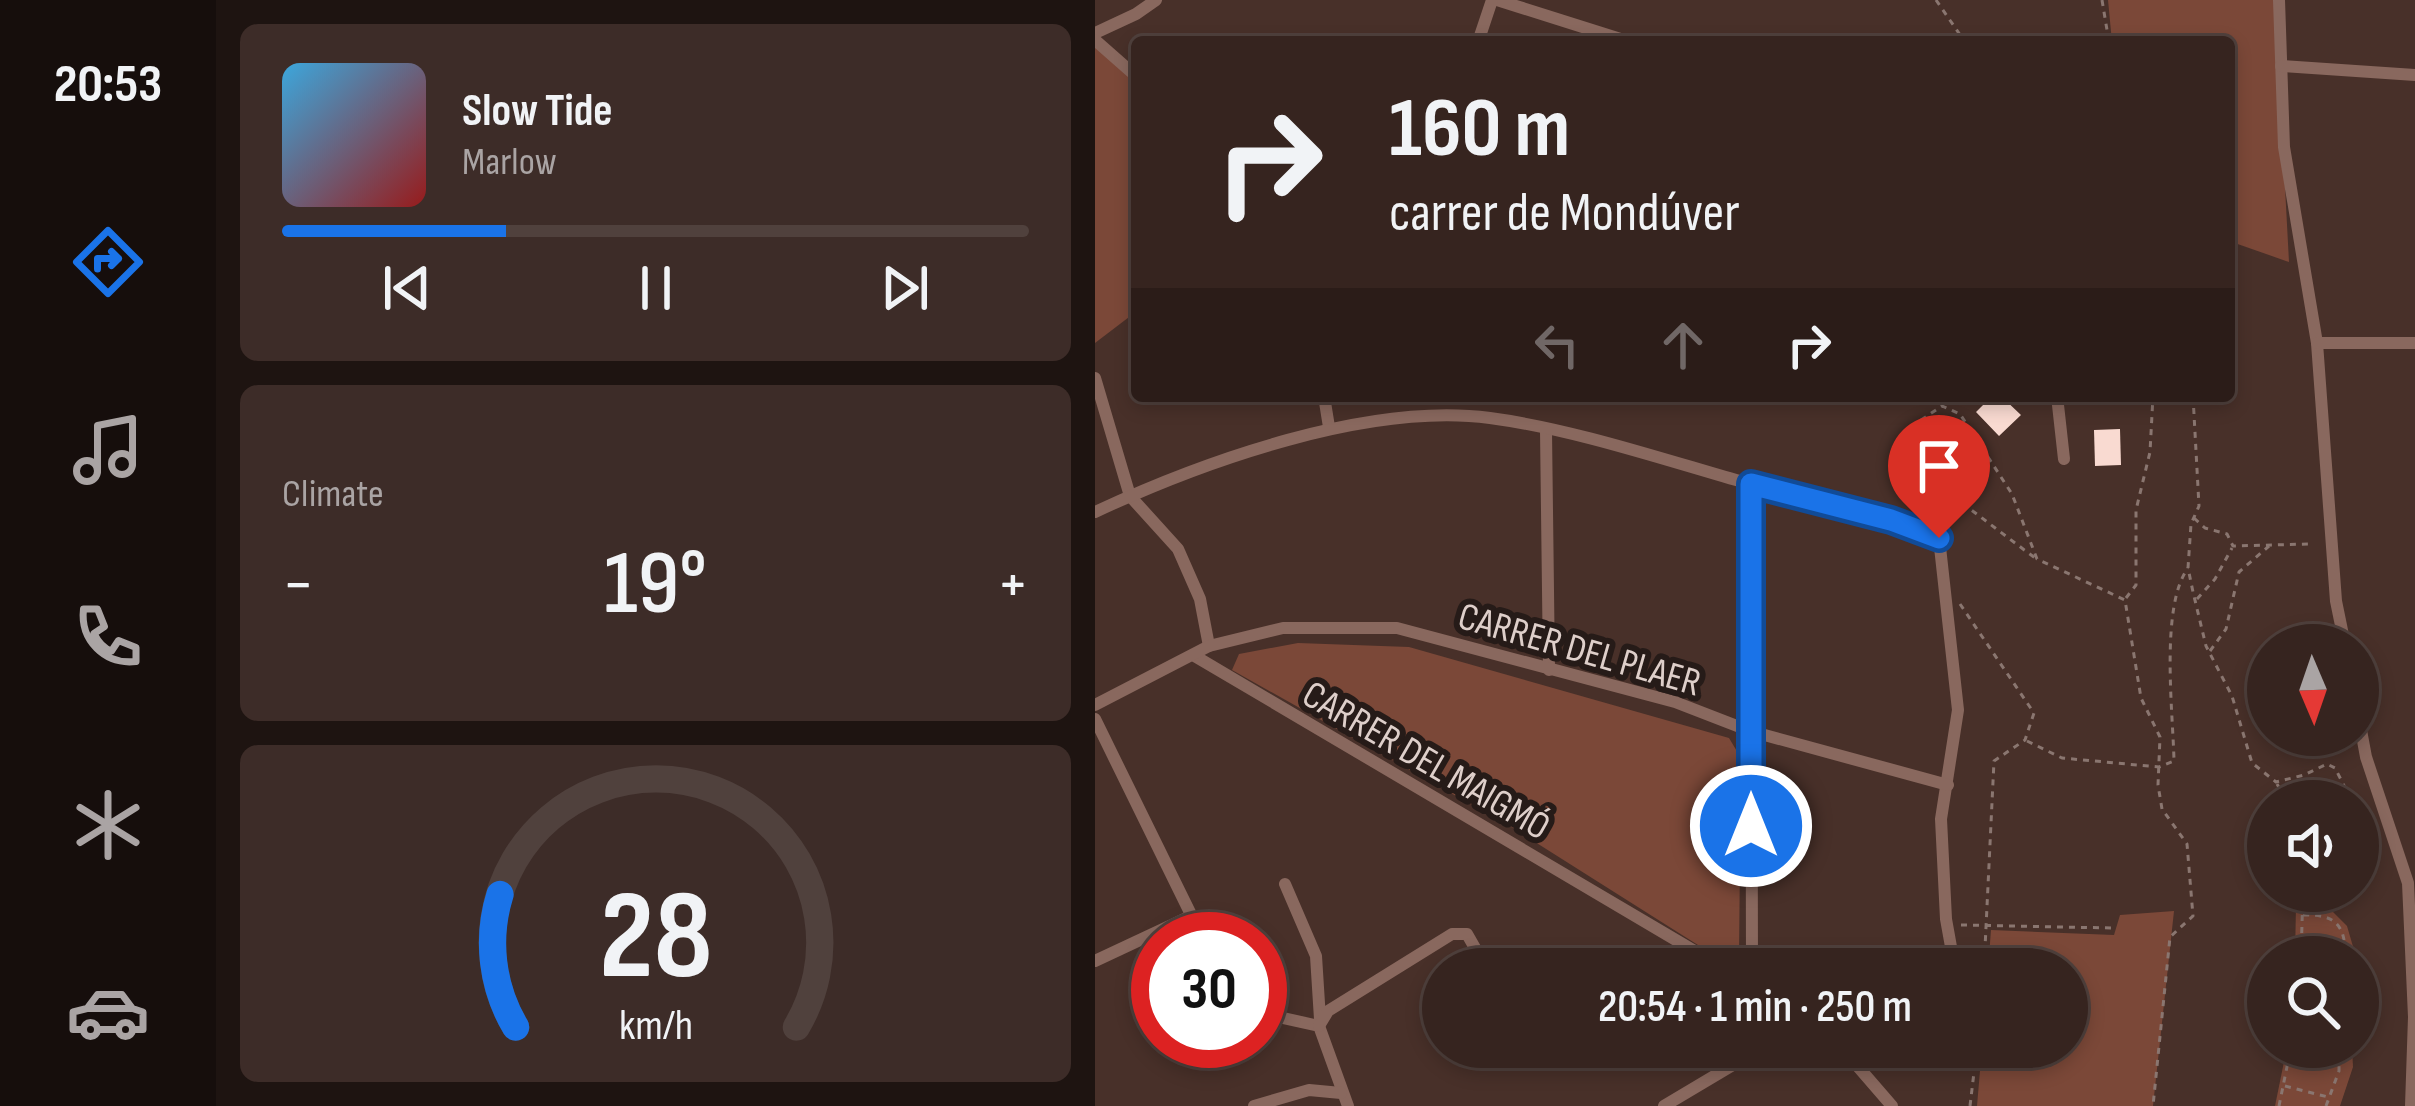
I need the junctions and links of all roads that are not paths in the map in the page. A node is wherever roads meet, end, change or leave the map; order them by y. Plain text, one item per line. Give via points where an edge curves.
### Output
1 (1156, 0) edge
2 (1495, 0) edge
3 (2279, 0) edge
4 (1480, 36) edge
5 (1611, 36) edge
6 (1095, 37) edge
7 (2281, 66) junction
8 (1131, 71) edge
9 (2415, 75) edge
10 (2317, 343) junction
11 (2415, 343) edge
12 (1095, 378) edge
13 (1325, 402) edge
14 (2058, 402) edge
15 (1329, 427) junction
16 (1546, 430) junction
17 (2064, 459) dead end
18 (1751, 484) junction
19 (1130, 496) junction
20 (1095, 512) edge
21 (2341, 624) edge
22 (1209, 646) junction
23 (1193, 656) junction
24 (1549, 670) junction
25 (1095, 705) edge
26 (1095, 719) edge
27 (1750, 731) junction
28 (2366, 756) edge
29 (1948, 785) junction
30 (1285, 884) dead end
31 (1189, 912) edge
32 (1131, 944) edge
33 (1429, 948) edge
34 (1475, 948) edge
35 (1689, 948) edge
36 (1752, 948) edge
37 (1951, 948) edge
38 (1422, 953) edge
39 (1095, 961) edge
40 (1287, 1019) edge
41 (1319, 1026) junction
42 (1728, 1068) edge
43 (1859, 1068) edge
44 (2413, 1071) edge
45 (1345, 1100) edge
46 (1254, 1106) edge
47 (1664, 1106) edge
48 (1892, 1106) edge
49 (2411, 1106) edge

1 - 6 street
2 - 4 street
2 - 5 street
3 - 7 street
6 - 8 street
7 - 9 street
7 - 10 street via 2284,147
10 - 11 street
10 - 21 street
12 - 19 street
13 - 15 street
14 - 17 street
15 - 16 street via 1488,418
15 - 19 street
16 - 18 street
16 - 24 street
18 - 27 street
18 - 29 street via 1939,538 1958,710
19 - 20 street
19 - 22 street via 1178,549
22 - 23 street, CARRER DEL PLAER
22 - 24 street, CARRER DEL PLAER via 1283,628 1397,628
23 - 25 street
23 - 35 street, CARRER DEL MAIGMÓ
24 - 27 street, CARRER DEL PLAER
26 - 31 street
27 - 29 street, CARRER DEL PLAER
27 - 36 street
28 - 44 street via 2407,883
29 - 37 street via 1941,819
30 - 41 street via 1316,956
32 - 39 street
33 - 34 street via 1452,934 1467,934
38 - 41 street via 1328,1011
40 - 41 street
41 - 45 street
42 - 47 street
43 - 48 street
44 - 49 street
45 - 46 street via 1309,1090

